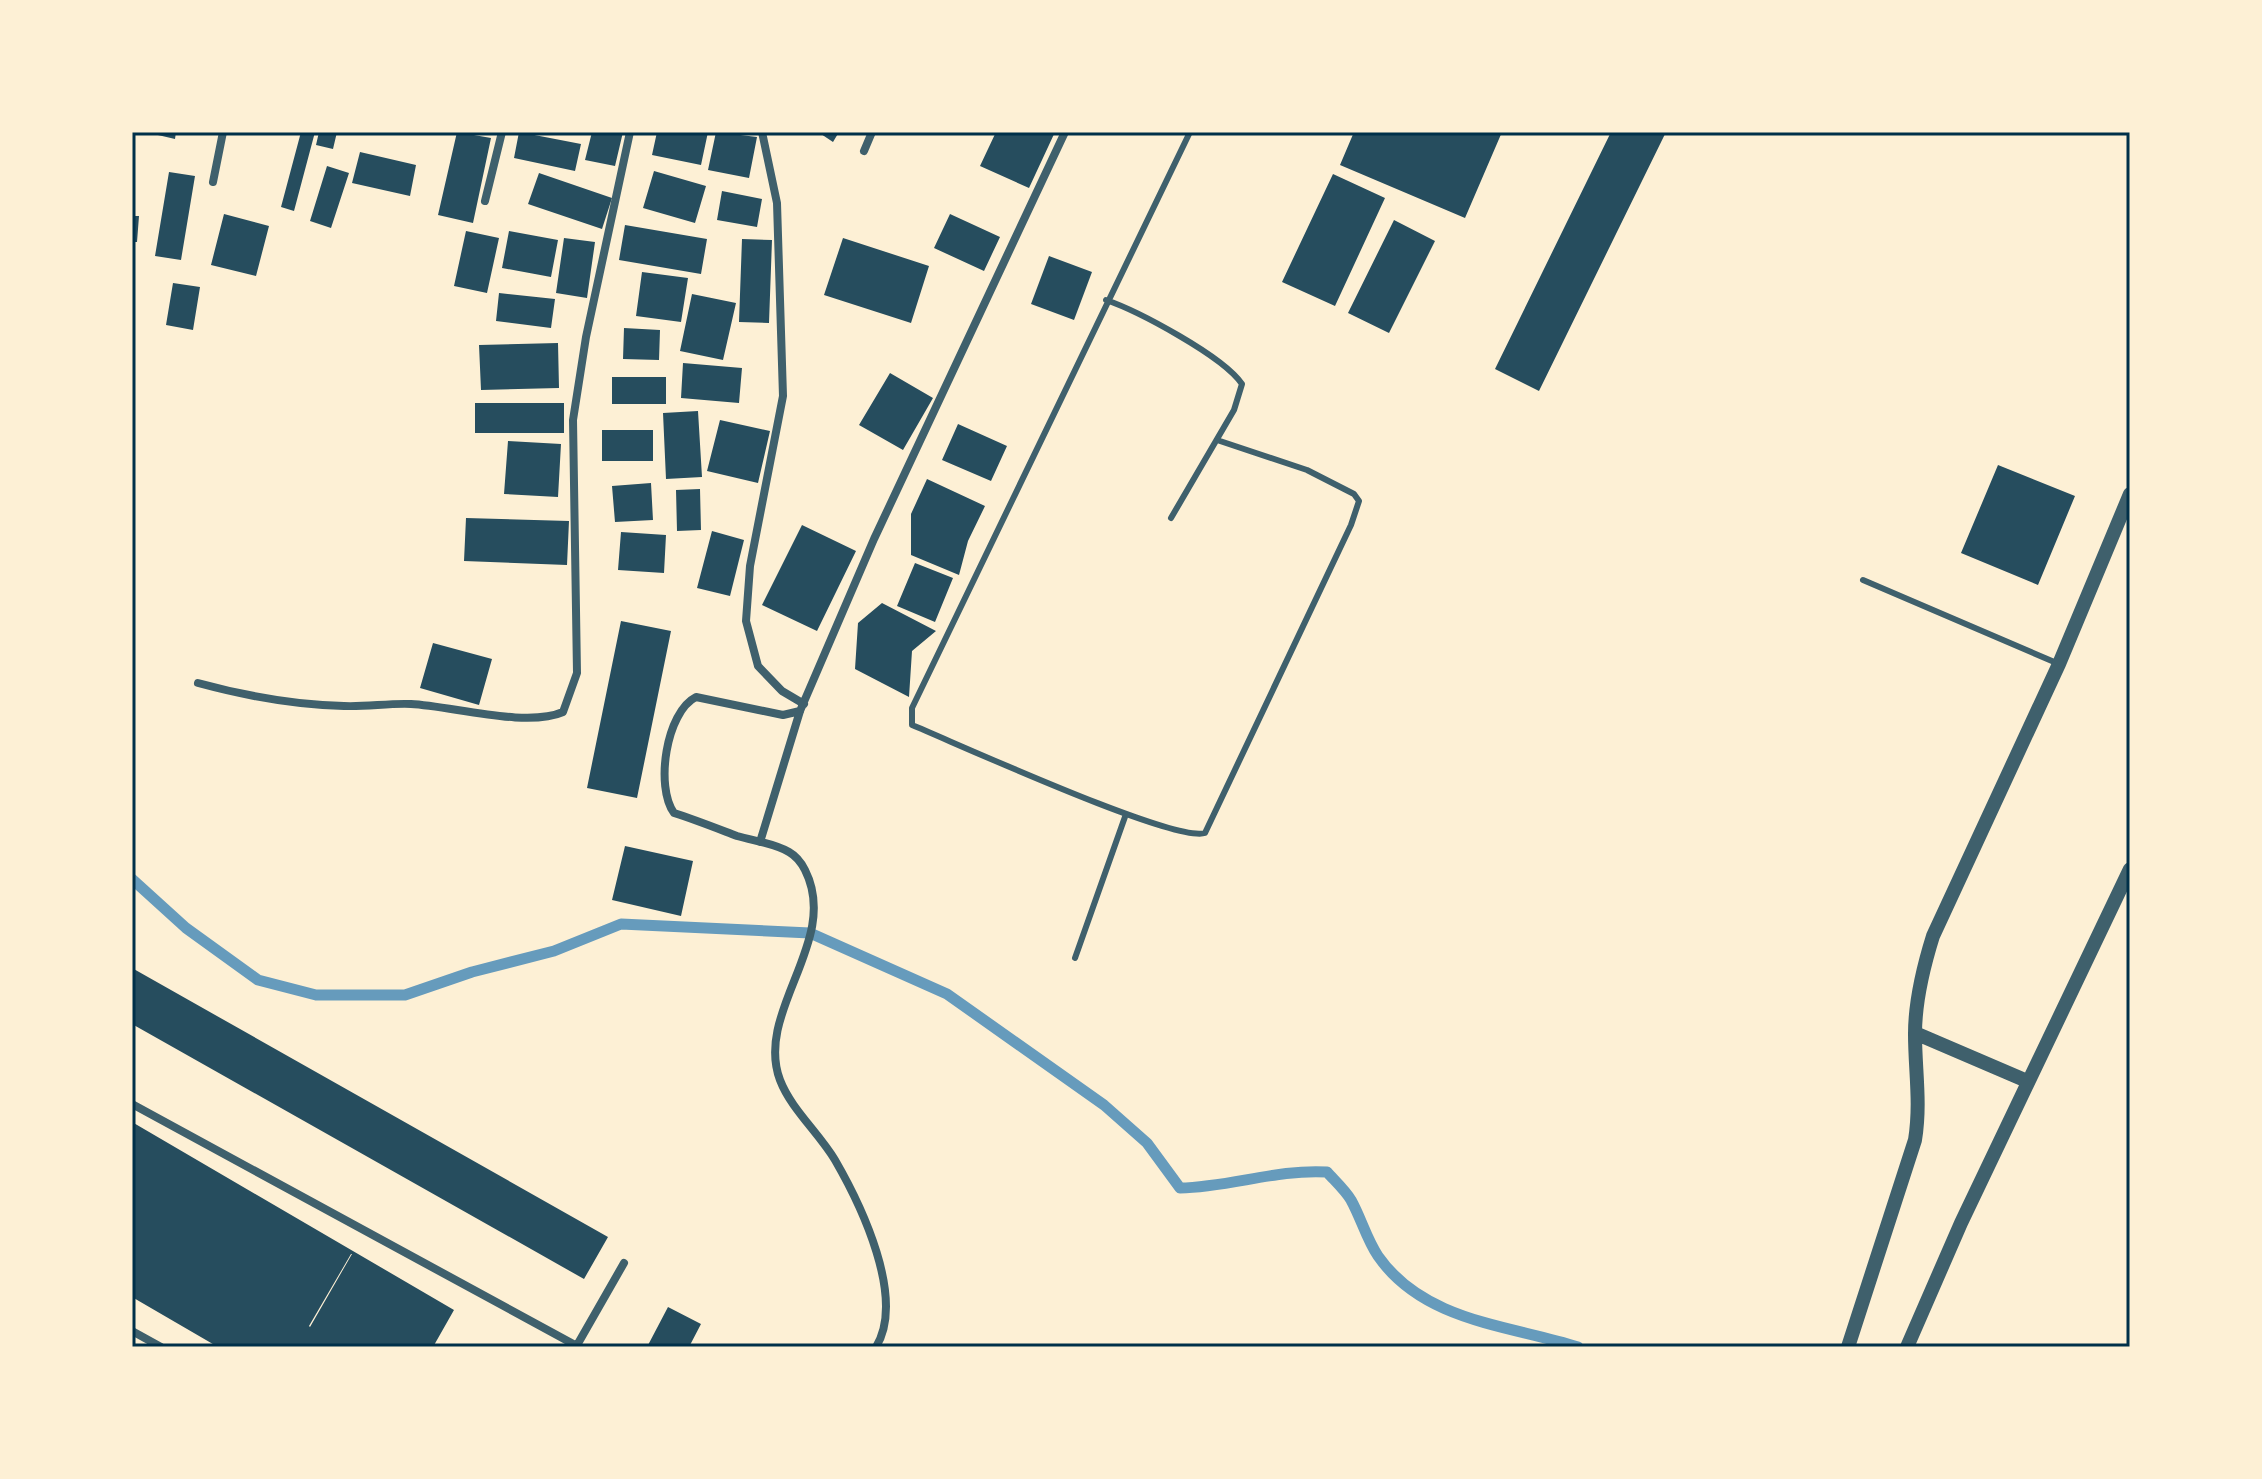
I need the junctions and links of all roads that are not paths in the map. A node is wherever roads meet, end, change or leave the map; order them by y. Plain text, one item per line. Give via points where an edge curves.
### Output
1 (223, 132) edge
2 (502, 132) edge
3 (630, 132) edge
4 (762, 132) edge
5 (872, 132) edge
6 (1065, 132) edge
7 (1190, 132) edge
8 (864, 151) dead end
9 (213, 182) dead end
10 (485, 201) dead end
11 (1106, 300) junction
12 (1217, 440) junction
13 (2130, 494) edge
14 (1171, 518) dead end
15 (1863, 580) dead end
16 (2059, 664) junction
17 (198, 683) dead end
18 (802, 707) junction
19 (1126, 814) junction
20 (760, 842) junction
21 (2130, 869) edge
22 (1075, 958) dead end
23 (1915, 1033) junction
24 (2027, 1081) junction
25 (132, 1104) edge
26 (624, 1263) dead end
27 (132, 1331) edge
28 (576, 1346) edge
29 (161, 1347) edge
30 (876, 1347) edge
31 (1848, 1347) edge
32 (1907, 1347) edge

1 - 9 street
2 - 10 street
3 - 17 street via 573,420 577,673 563,712 496,715 413,704 332,705 249,696
4 - 18 street via 777,203 783,396 750,566 746,621 758,666
5 - 8 street
6 - 18 street via 874,539
7 - 11 lane
11 - 12 lane via 1181,338 1238,378 1242,389
11 - 19 lane via 911,718 912,725
12 - 14 lane
12 - 19 lane via 1337,485 1354,494 1357,511 1205,833 1184,835
13 - 16 street
15 - 16 lane
16 - 23 street via 1933,936 1920,976
18 - 20 street
18 - 20 street via 783,715 696,697 678,711 671,729 666,794 674,813
19 - 22 lane
20 - 30 street via 791,853 813,890 813,931 783,1015 777,1071 835,1160 877,1253 887,1314
21 - 24 street
23 - 24 street
23 - 31 street via 1920,1111 1915,1140
24 - 32 street
25 - 28 street
26 - 28 street
27 - 29 street

